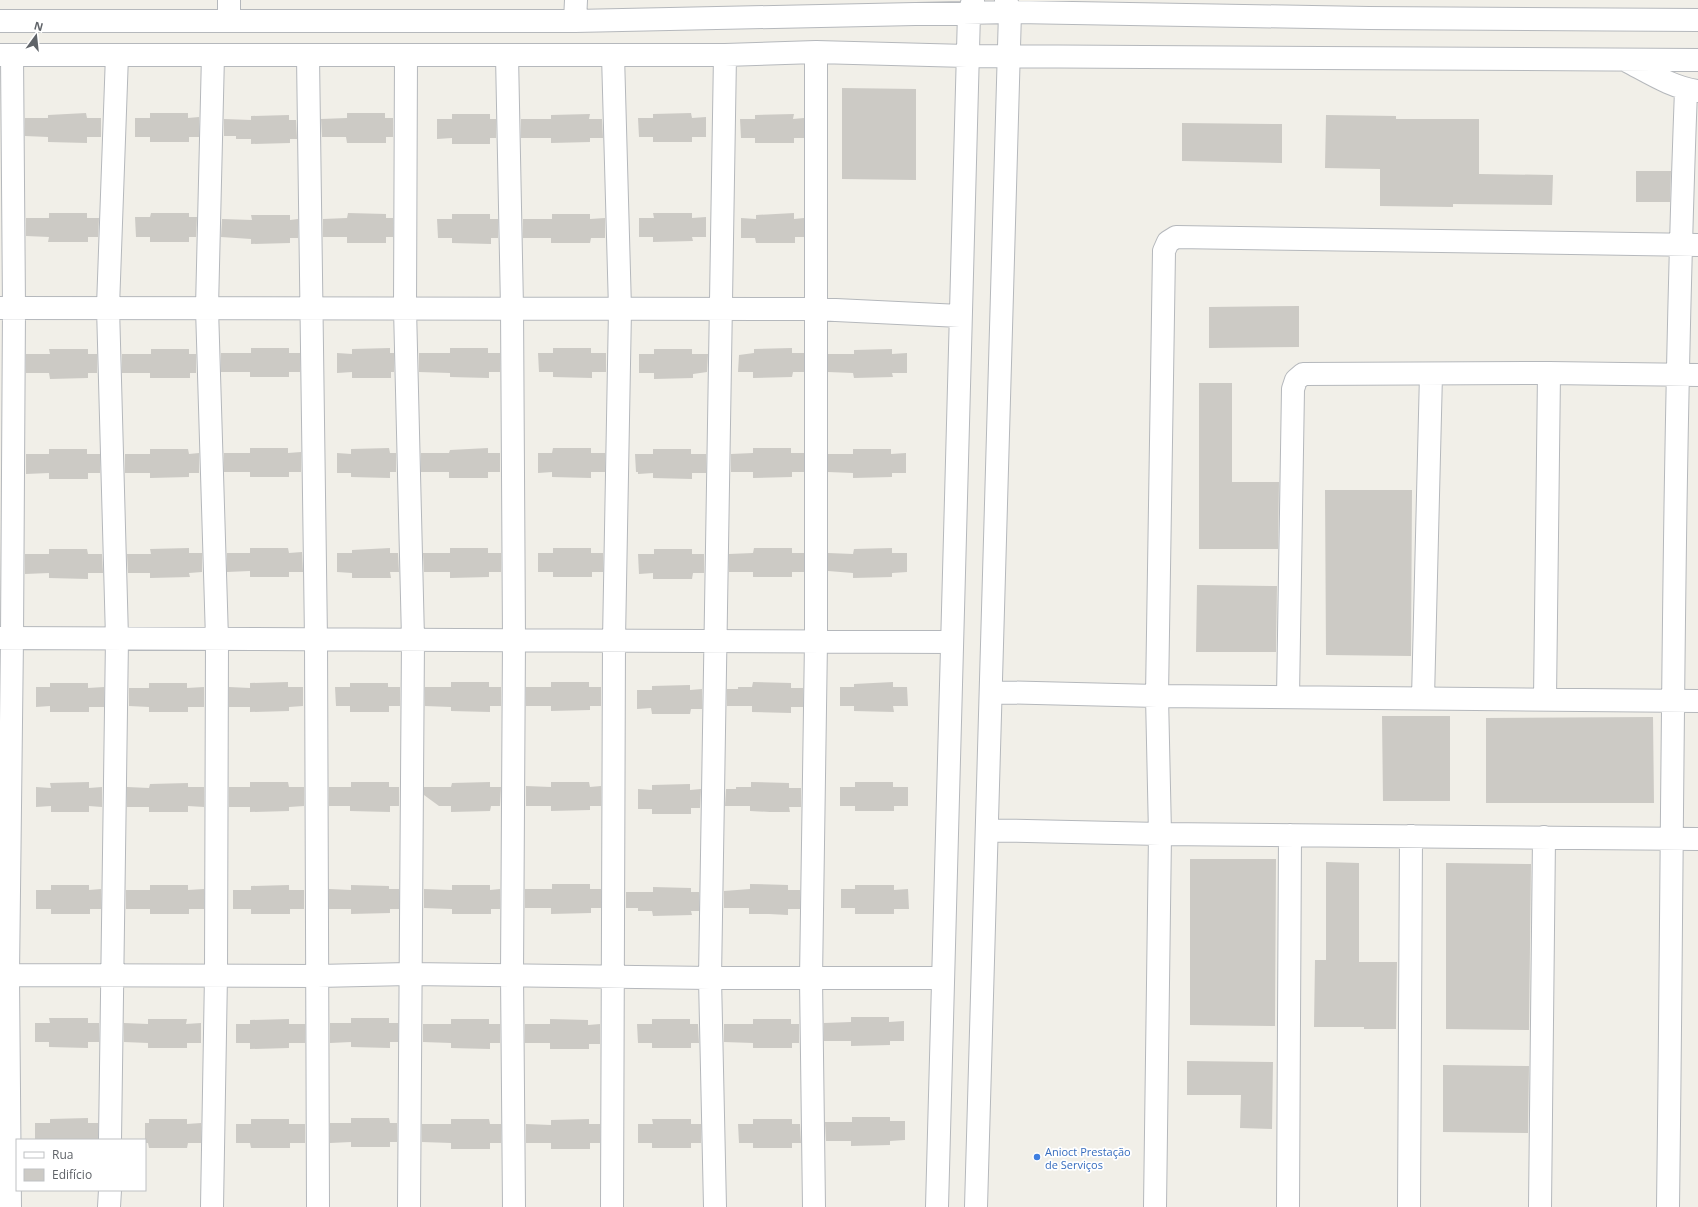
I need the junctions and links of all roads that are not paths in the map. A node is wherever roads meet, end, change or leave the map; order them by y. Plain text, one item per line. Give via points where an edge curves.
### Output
1 (229, 0) edge
2 (576, 0) edge
3 (971, 6) edge
4 (1008, 6) edge
5 (1369, 9) edge
6 (1698, 20) edge
7 (0, 21) edge
8 (229, 21) junction
9 (576, 21) junction
10 (816, 52) junction
11 (613, 54) junction
12 (6, 55) edge
13 (117, 55) junction
14 (406, 55) junction
15 (507, 55) junction
16 (725, 55) junction
17 (1009, 55) junction
18 (213, 56) junction
19 (308, 56) junction
20 (967, 56) junction
21 (1624, 60) junction
22 (1698, 60) edge
23 (1692, 90) edge
24 (1689, 245) edge
25 (7, 308) edge
26 (108, 308) junction
27 (207, 308) junction
28 (405, 308) junction
29 (512, 308) junction
30 (312, 309) junction
31 (620, 309) junction
32 (815, 309) junction
33 (722, 310) junction
34 (960, 316) junction
35 (1549, 373) junction
36 (1431, 374) junction
37 (1688, 375) edge
38 (6, 638) edge
39 (117, 638) junction
40 (217, 639) junction
41 (413, 639) junction
42 (514, 639) junction
43 (316, 640) junction
44 (614, 640) junction
45 (716, 641) junction
46 (816, 641) junction
47 (952, 642) junction
48 (991, 692) junction
49 (1158, 696) junction
50 (1288, 697) junction
51 (1423, 698) junction
52 (1545, 699) junction
53 (1672, 701) junction
54 (1698, 701) edge
55 (987, 830) junction
56 (1160, 834) junction
57 (1290, 835) junction
58 (1411, 836) junction
59 (1544, 837) junction
60 (1673, 838) junction
61 (1698, 839) edge
62 (112, 974) junction
63 (410, 974) junction
64 (512, 974) junction
65 (4, 975) edge
66 (216, 975) junction
67 (318, 976) junction
68 (612, 977) junction
69 (710, 978) junction
70 (943, 978) junction
71 (811, 979) junction
72 (110, 1139) edge
73 (110, 1191) edge
74 (10, 1207) edge
75 (109, 1207) edge
76 (212, 1207) edge
77 (318, 1207) edge
78 (409, 1207) edge
79 (514, 1207) edge
80 (612, 1207) edge
81 (715, 1207) edge
82 (814, 1207) edge
83 (937, 1207) edge
84 (976, 1207) edge
85 (1155, 1207) edge
86 (1288, 1207) edge
87 (1409, 1207) edge
88 (1540, 1207) edge
89 (1668, 1207) edge

1 - 8 street
2 - 9 street
3 - 4 street
3 - 9 street
3 - 20 street
4 - 5 street
4 - 17 street
5 - 6 street
7 - 8 street
8 - 9 street
10 - 16 street
10 - 20 street
10 - 32 street
11 - 15 street
11 - 16 street
11 - 31 street
12 - 13 street
12 - 25 street
13 - 18 street
13 - 26 street
14 - 15 street
14 - 19 street
14 - 28 street
15 - 29 street
16 - 33 street
17 - 20 street
17 - 21 street
17 - 48 street
18 - 19 street
18 - 27 street
19 - 30 street
20 - 34 street
21 - 22 street
21 - 23 street via 1667,82
23 - 24 street
24 - 37 street
24 - 49 street via 1176,237 1168,242 1164,251
25 - 26 street
25 - 38 street
26 - 27 street
26 - 39 street
27 - 30 street
27 - 40 street
28 - 29 street
28 - 30 street
28 - 41 street
29 - 31 street
29 - 42 street
30 - 43 street
31 - 33 street
31 - 44 street
32 - 33 street
32 - 34 street
32 - 46 street
33 - 45 street
34 - 47 street
35 - 36 street
35 - 37 street
35 - 52 street
36 - 50 street via 1303,374 1296,380 1293,389
36 - 51 street
37 - 53 street
38 - 39 street
38 - 65 street
39 - 40 street
39 - 62 street
40 - 43 street
40 - 66 street
41 - 42 street
41 - 43 street
41 - 63 street
42 - 44 street
42 - 64 street
43 - 67 street
44 - 45 street
44 - 68 street
45 - 46 street
45 - 69 street
46 - 47 street
46 - 71 street
47 - 70 street
48 - 49 street
48 - 55 street
49 - 50 street
49 - 56 street
50 - 51 street
51 - 52 street
52 - 53 street
53 - 54 street
53 - 60 street
55 - 56 street
55 - 84 street
56 - 57 street
56 - 85 street
57 - 58 street
57 - 86 street
58 - 59 street
58 - 87 street
59 - 60 street
59 - 88 street
60 - 61 street
60 - 89 street
62 - 65 street
62 - 66 street
62 - 72 street
63 - 64 street
63 - 67 street
63 - 78 street
64 - 68 street
64 - 79 street
65 - 74 street
66 - 67 street
66 - 76 street
67 - 77 street
68 - 69 street
68 - 80 street
69 - 71 street
69 - 81 street
70 - 71 street
70 - 83 street
71 - 82 street
73 - 75 street

